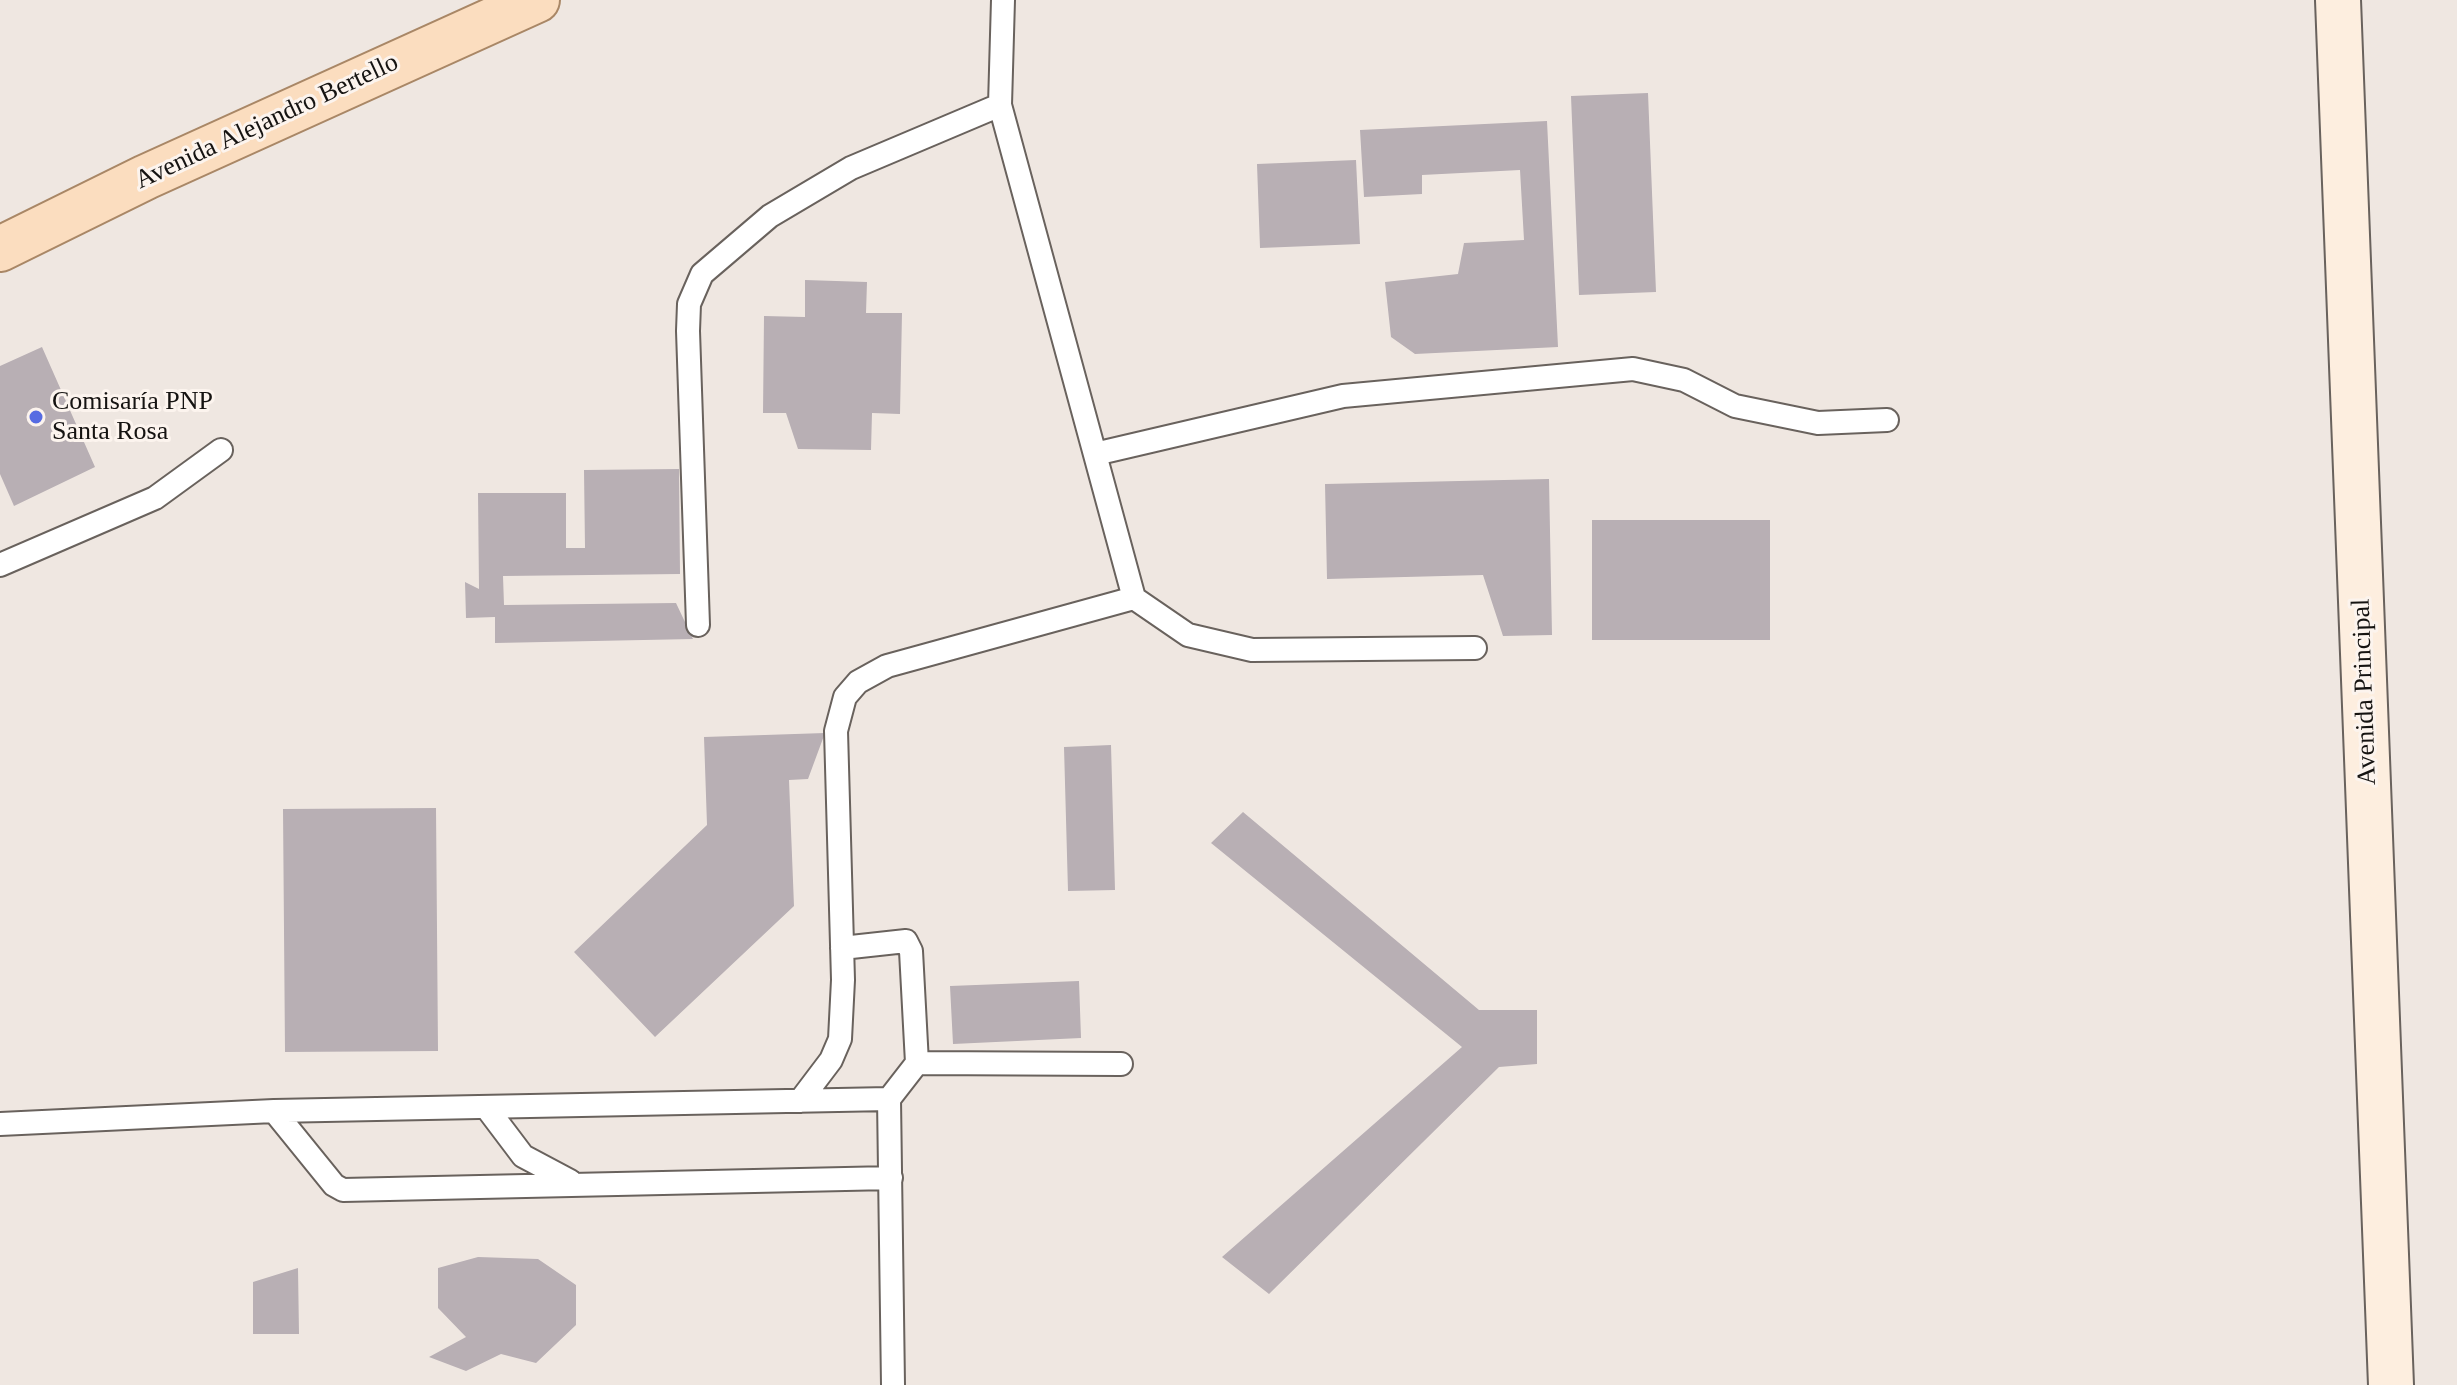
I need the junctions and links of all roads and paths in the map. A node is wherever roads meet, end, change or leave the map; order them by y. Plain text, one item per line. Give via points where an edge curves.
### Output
1 (537, 0) edge
2 (1003, 0) edge
3 (2338, 0) edge
4 (1000, 105) junction
5 (0, 249) edge
6 (1887, 420) dead end
7 (221, 450) dead end
8 (1095, 454) junction
9 (0, 565) edge
10 (1134, 598) junction
11 (698, 625) dead end
12 (1475, 648) dead end
13 (842, 948) junction
14 (917, 1063) junction
15 (1121, 1064) dead end
16 (889, 1099) junction
17 (800, 1101) junction
18 (486, 1107) junction
19 (274, 1111) junction
20 (0, 1124) edge
21 (891, 1178) junction
22 (576, 1184) junction
23 (893, 1385) edge
24 (2391, 1385) edge

1 - 5 main road, Avenida Alejandro Bertello
2 - 4 lane
3 - 24 main road, Avenida Principal
4 - 8 lane
4 - 11 lane via 851,168 770,216 702,274 689,304 688,331
6 - 8 lane via 1818,423 1735,406 1684,380 1633,369 1343,396
7 - 9 lane via 155,498
8 - 10 lane
10 - 12 lane via 1188,635 1252,650
10 - 13 lane via 887,666 858,682 845,697 836,731
13 - 14 lane via 906,941 909,945
13 - 17 lane via 840,1039
14 - 15 lane
14 - 16 lane
16 - 17 lane
16 - 21 lane
17 - 18 lane
18 - 19 lane
18 - 22 lane via 523,1156
19 - 20 lane
19 - 22 lane via 343,1190
21 - 22 lane
21 - 23 lane

